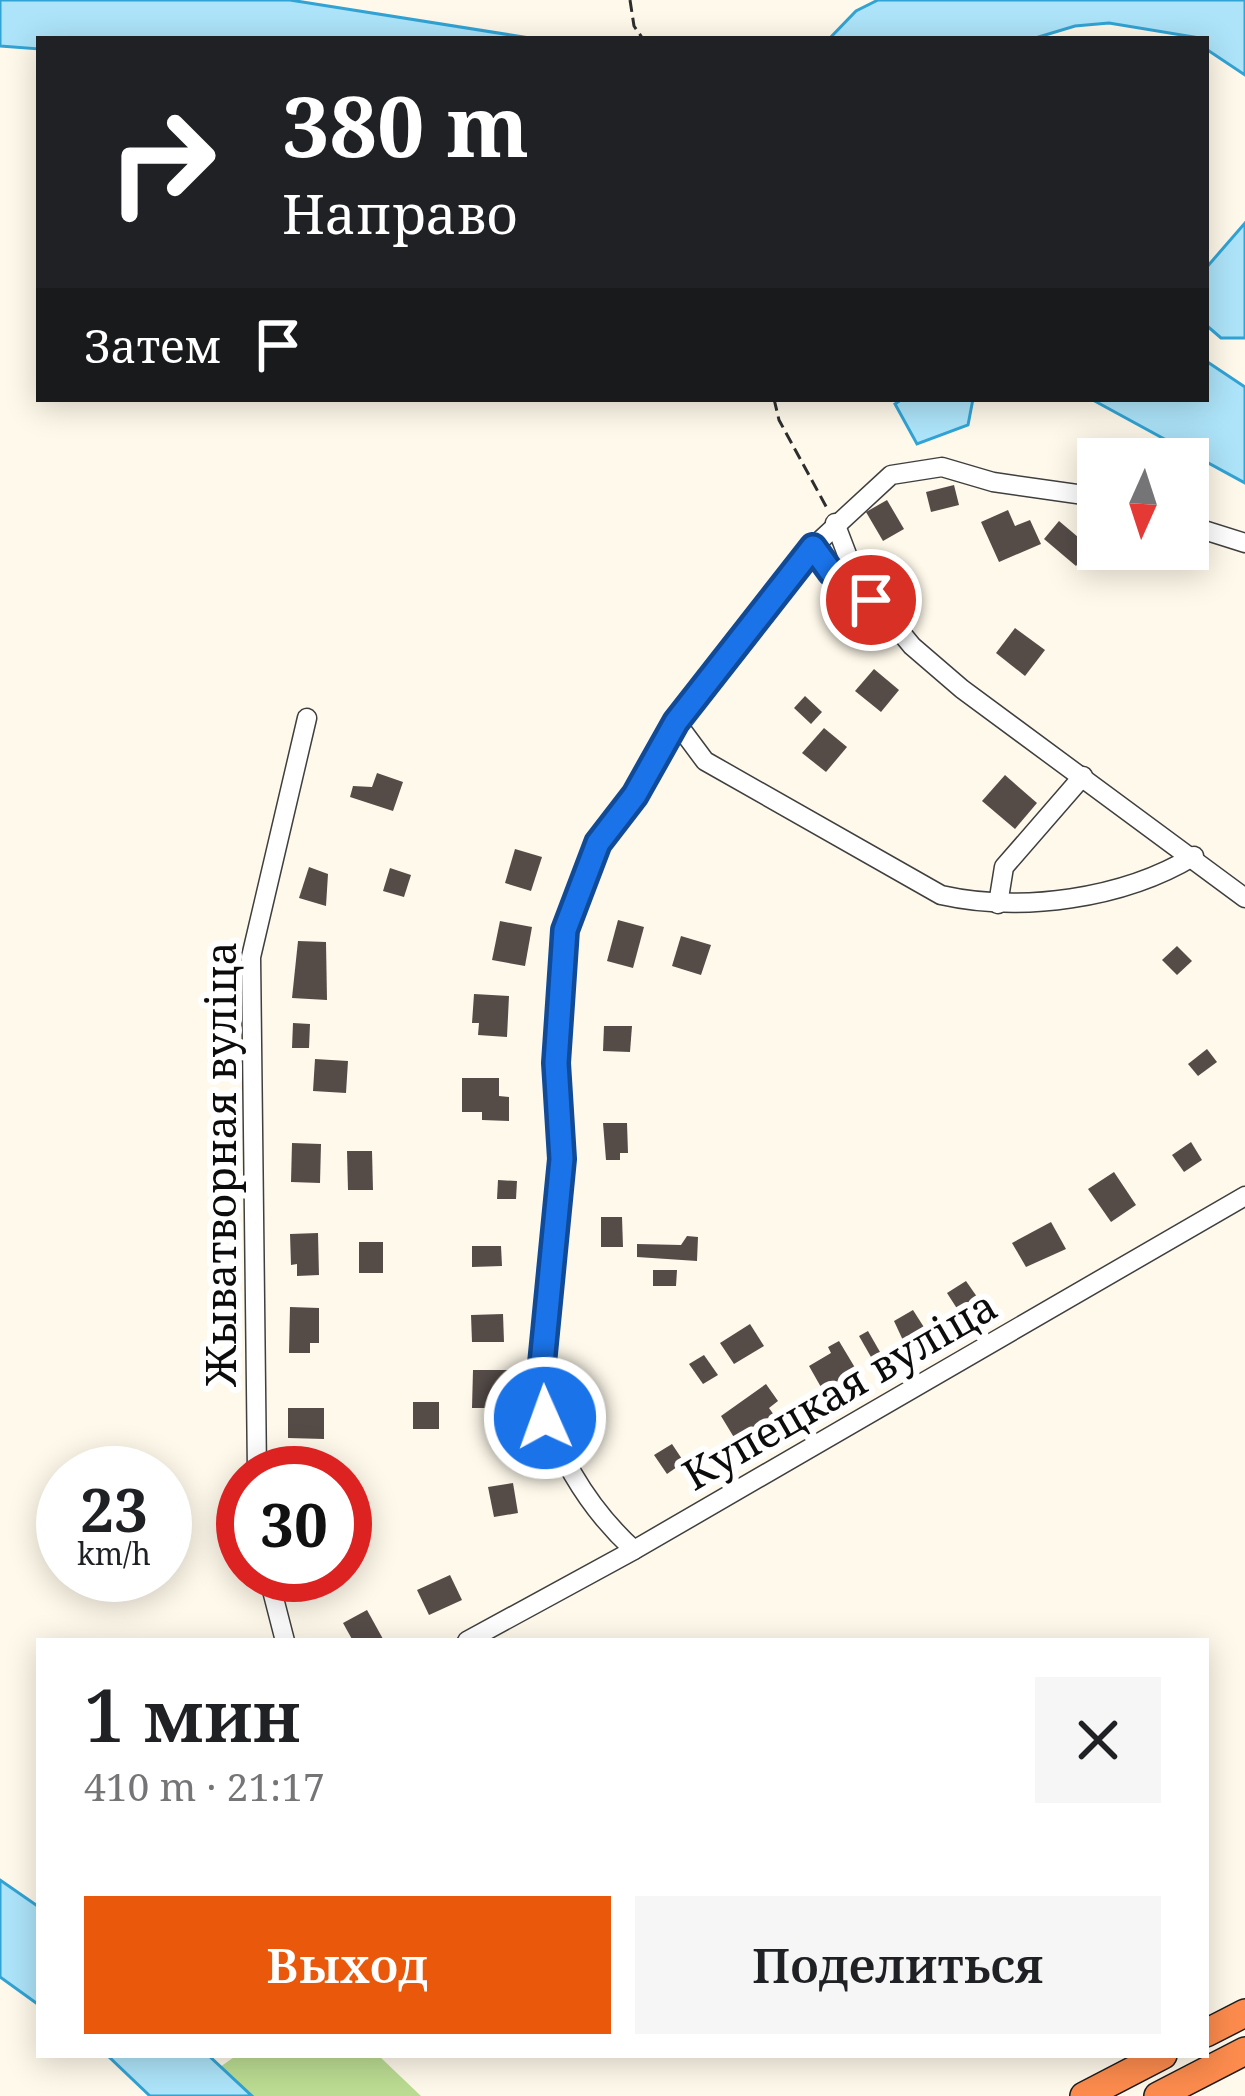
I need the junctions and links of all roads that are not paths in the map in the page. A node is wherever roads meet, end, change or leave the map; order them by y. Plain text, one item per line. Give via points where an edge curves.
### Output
1 (1077, 494) edge
2 (835, 523) junction
3 (1209, 532) edge
4 (1245, 543) edge
5 (813, 547) junction
6 (856, 578) junction
7 (307, 718) dead end
8 (676, 722) junction
9 (1083, 776) junction
10 (1193, 856) junction
11 (1245, 898) edge
12 (998, 904) junction
13 (1245, 1196) edge
14 (257, 1446) edge
15 (634, 1550) junction
16 (275, 1602) edge
17 (284, 1638) edge
18 (473, 1638) edge
19 (1245, 2013) edge
20 (1209, 2031) edge
21 (1245, 2051) edge
22 (1157, 2058) edge
23 (1084, 2096) edge
24 (1158, 2096) edge

1 - 2 street via 942,467 891,475
2 - 5 street
2 - 6 street
3 - 4 street
5 - 6 street via 831,572
5 - 8 street
6 - 9 street via 912,646
7 - 14 street, Жыватворная вуліца via 251,957
8 - 12 street via 706,761 818,827 941,895
8 - 15 street via 598,843 565,930 556,1063 562,1159 540,1384 545,1418 600,1518
9 - 10 street
9 - 12 street via 1004,867
10 - 11 street
10 - 12 street via 1165,874 1038,905
13 - 15 street, Купецкая вуліца
15 - 18 street, Купецкая вуліца
16 - 17 street
19 - 20 highway
21 - 24 highway
22 - 23 highway

